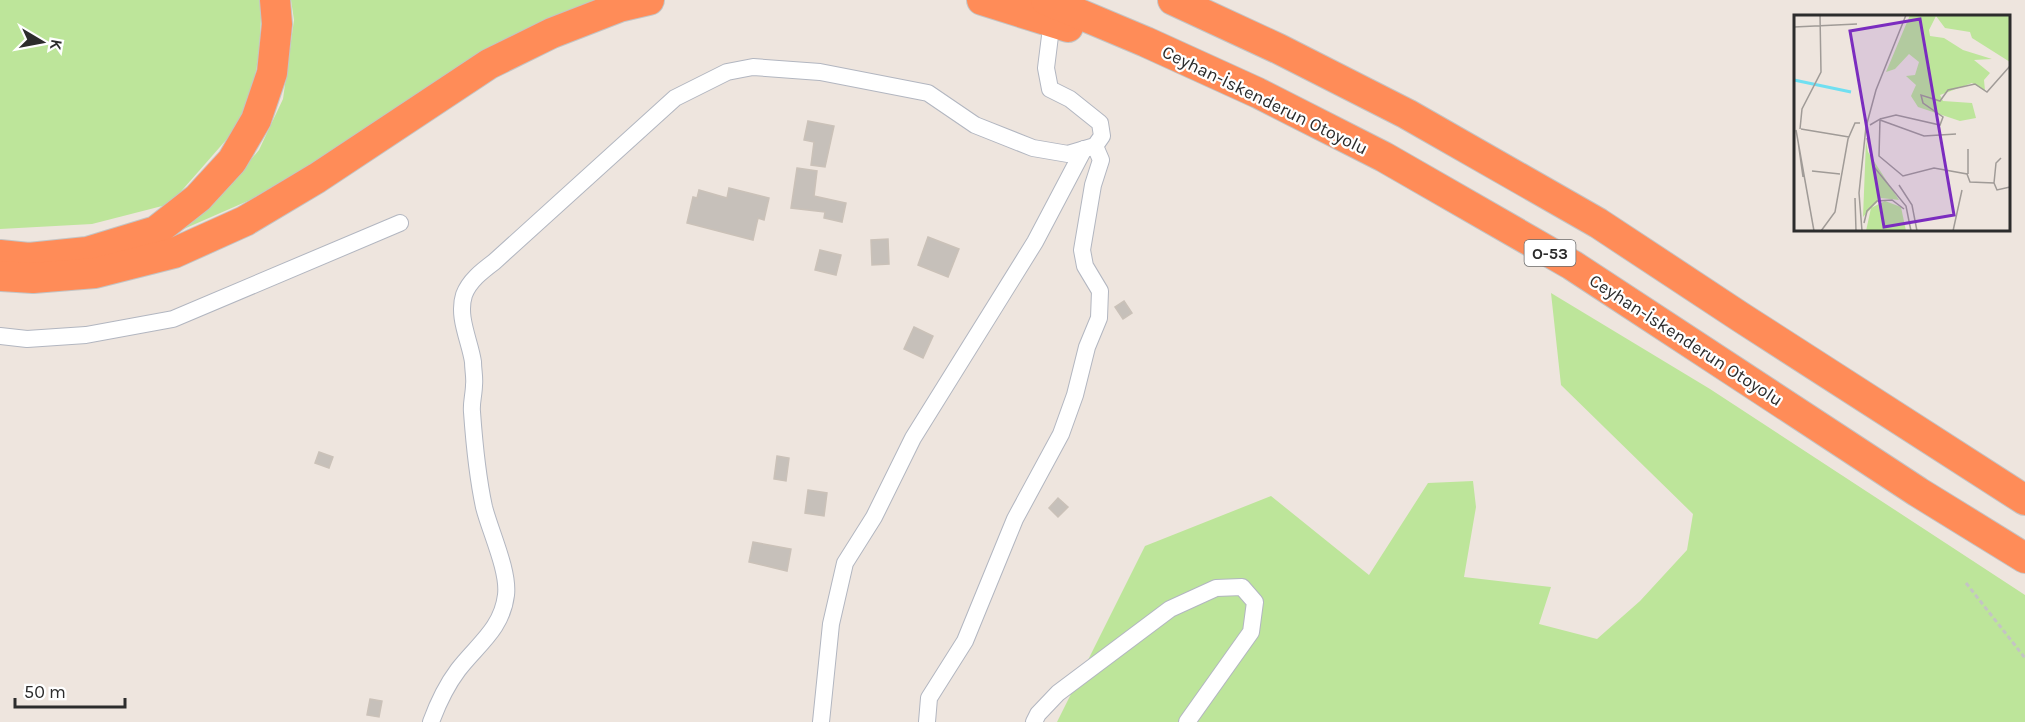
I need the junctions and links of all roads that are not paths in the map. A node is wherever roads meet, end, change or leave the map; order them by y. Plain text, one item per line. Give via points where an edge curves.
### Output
1 (275, 0) edge
2 (649, 0) edge
3 (982, 0) edge
4 (1046, 0) edge
5 (1173, 0) edge
6 (1050, 36) dead end
7 (1090, 147) junction
8 (1384, 157) junction
9 (400, 223) dead end
10 (0, 255) edge
11 (0, 276) edge
12 (0, 336) edge
13 (2025, 500) edge
14 (2025, 558) edge
15 (431, 722) edge
16 (821, 722) edge
17 (927, 722) edge
18 (1034, 722) edge
19 (1187, 722) edge

1 - 10 highway via 272,73 256,120 232,161 198,198 156,231 87,252 30,258
2 - 11 highway via 619,7 552,33 489,64 317,178 245,221 174,253 95,273 33,278
3 - 8 highway via 1152,59
4 - 8 highway, Ceyhan-İskenderun Otoyolu / O-53 via 1258,93
5 - 13 highway, O-53 via 1279,48 1407,114 1598,223
6 - 7 street via 1046,68 1050,88 1100,123 1102,136
7 - 15 street via 1068,154 1033,148 975,125 928,93 820,72 753,67 727,72 675,98 476,275 464,294 462,310 474,383 471,409 484,506 507,590 505,606 496,624 449,682
7 - 16 street via 913,438 874,517 845,563 831,624
7 - 17 street via 1101,160 1082,250 1085,266 1100,291 1099,318 1061,434 1015,519 965,641 929,698
8 - 14 highway, Ceyhan-İskenderun Otoyolu / O-53 via 1572,266
9 - 12 street via 173,318 86,335 27,339
18 - 19 street via 1058,693 1170,609 1216,588 1242,587 1255,602 1251,632

